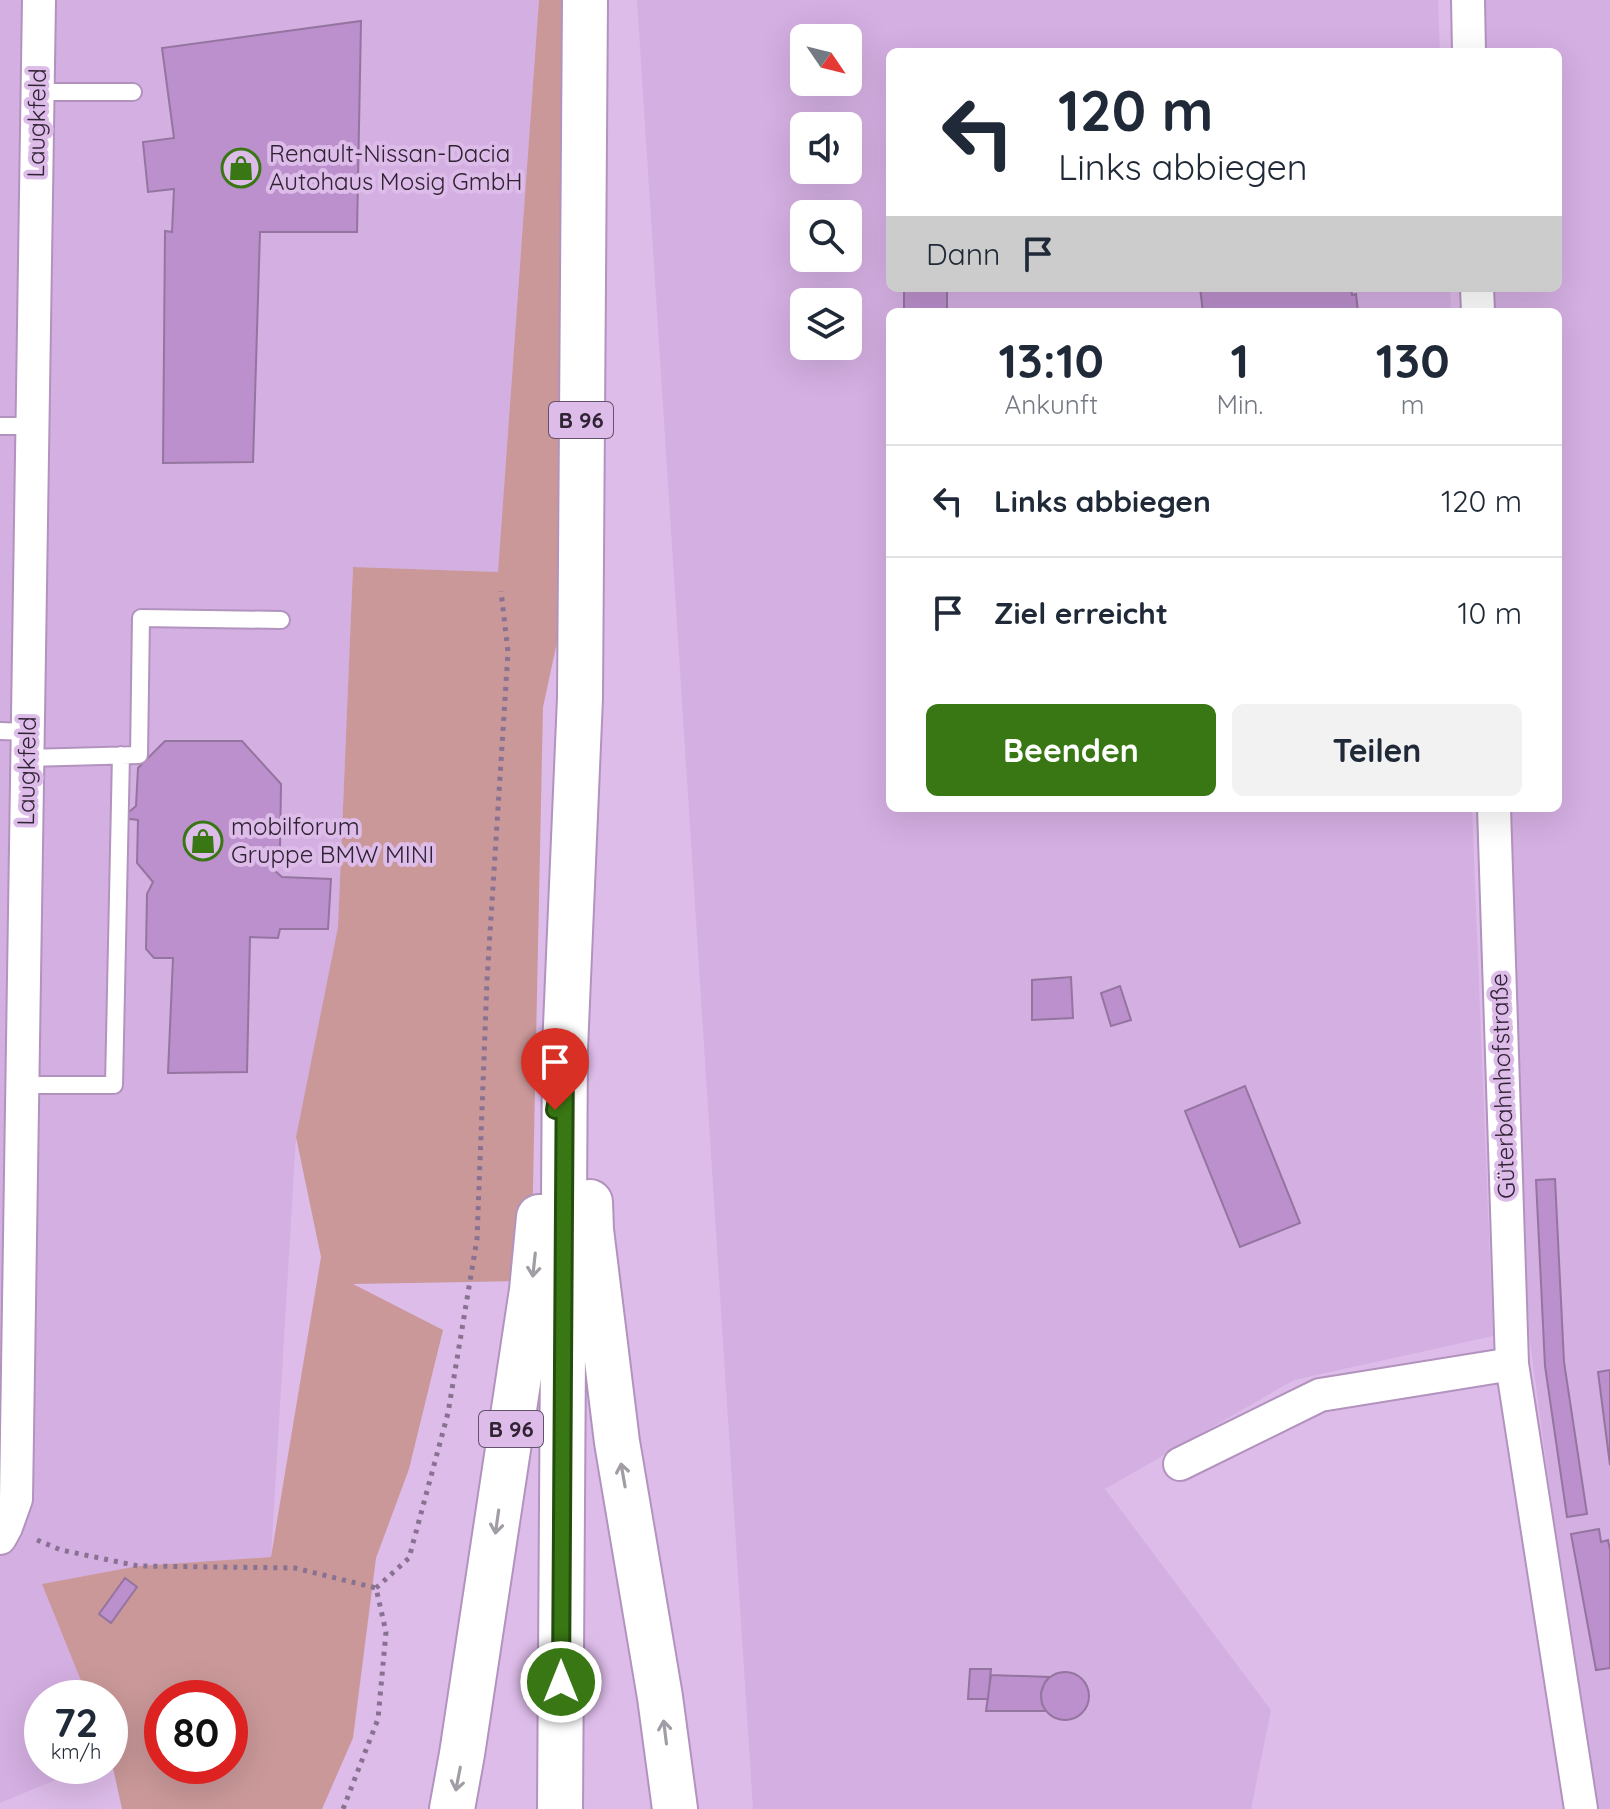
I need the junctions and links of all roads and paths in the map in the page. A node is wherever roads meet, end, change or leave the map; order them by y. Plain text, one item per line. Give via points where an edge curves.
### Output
1 (39, 0) edge
2 (585, 0) edge
3 (1468, 0) edge
4 (1469, 48) edge
5 (38, 92) junction
6 (133, 92) dead end
7 (0, 426) edge
8 (32, 426) junction
9 (501, 591) dead end
10 (281, 620) dead end
11 (18, 740) edge
12 (121, 755) junction
13 (1494, 812) edge
14 (565, 1049) junction
15 (22, 1085) junction
16 (1512, 1364) junction
17 (1180, 1464) dead end
18 (3, 1532) edge
19 (376, 1588) junction
20 (343, 1809) edge
21 (452, 1809) edge
22 (560, 1809) edge
23 (675, 1809) edge
24 (1581, 1809) edge

1 - 5 street, Laugkfeld
2 - 14 highway, B 96 via 580,698
3 - 4 street
5 - 6 lane
5 - 8 street, Laugkfeld
7 - 8 lane
8 - 11 street, Laugkfeld
9 - 19 path via 508,652 477,1239 448,1413 409,1558
10 - 12 lane via 141,618 139,755
11 - 12 lane
11 - 15 street, Laugkfeld via 16,1047
12 - 15 lane via 114,1085
13 - 16 street, Güterbahnhofstraße
14 -> 21 highway, B 96
14 - 22 highway, B 96
23 -> 14 highway via 617,1442 589,1190
15 - 18 street, Laugkfeld via 16,1499
16 - 17 street via 1320,1395
16 - 24 street, Güterbahnhofstraße
18 - 19 path via 138,1566 295,1568
19 - 20 path via 386,1632 378,1719

